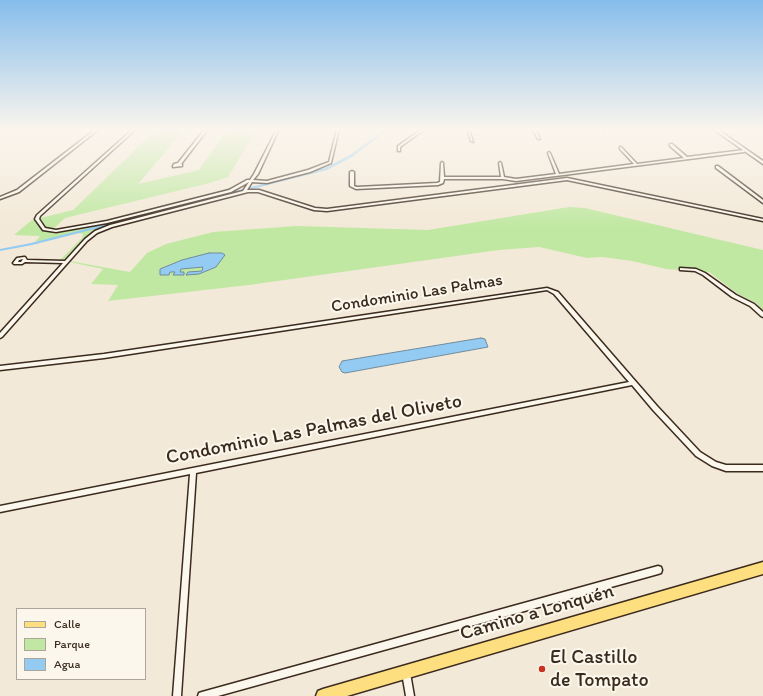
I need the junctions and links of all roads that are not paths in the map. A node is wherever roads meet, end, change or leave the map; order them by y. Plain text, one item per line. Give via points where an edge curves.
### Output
1 (57, 161) edge
2 (99, 161) edge
3 (181, 161) edge
4 (263, 161) edge
5 (265, 161) edge
6 (329, 161) edge
7 (553, 161) edge
8 (633, 161) edge
9 (661, 161) edge
10 (442, 163) dead end
11 (500, 163) dead end
12 (179, 164) dead end
13 (636, 165) junction
14 (717, 167) dead end
15 (352, 172) dead end
16 (558, 174) junction
17 (442, 178) junction
18 (503, 178) junction
19 (251, 181) junction
20 (256, 181) junction
21 (249, 189) junction
22 (0, 198) edge
23 (763, 202) edge
24 (763, 220) edge
25 (25, 261) dead end
26 (66, 262) junction
27 (681, 269) dead end
28 (763, 315) edge
29 (1, 334) edge
30 (0, 368) edge
31 (634, 383) junction
32 (763, 468) edge
33 (193, 471) junction
34 (0, 510) edge
35 (763, 568) edge
36 (658, 570) dead end
37 (405, 672) junction
38 (177, 696) edge
39 (202, 696) edge
40 (323, 696) edge
41 (410, 696) edge

1 - 22 street via 18,191
2 - 19 street via 38,216 37,219 46,230 56,231 107,222 230,191
3 - 12 street
4 - 19 street
5 - 20 street
6 - 20 street via 267,182
7 - 16 street
8 - 13 street
9 - 13 street
10 - 17 street
11 - 18 street
13 - 16 street
14 - 23 street
15 - 17 street via 352,186 356,188 438,184 442,182
16 - 18 street via 516,180
17 - 18 street
19 - 20 street
19 - 21 street
20 - 21 street
21 - 24 street via 315,209 327,210 569,179
21 - 26 street via 100,230 89,237
25 - 26 street
26 - 29 street
27 - 28 street via 697,270 734,296 752,305
30 - 31 street, Condominio Las Palmas via 104,356 542,288 556,293
31 - 32 street, Condominio Las Palmas via 683,439 706,460 726,468
31 - 33 street, Condominio Las Palmas del Oliveto
33 - 34 street, Condominio Las Palmas del Oliveto
33 - 38 street
35 - 37 main road, Camino a Lonquén
36 - 39 street
37 - 40 main road, Camino a Lonquén
37 - 41 street

